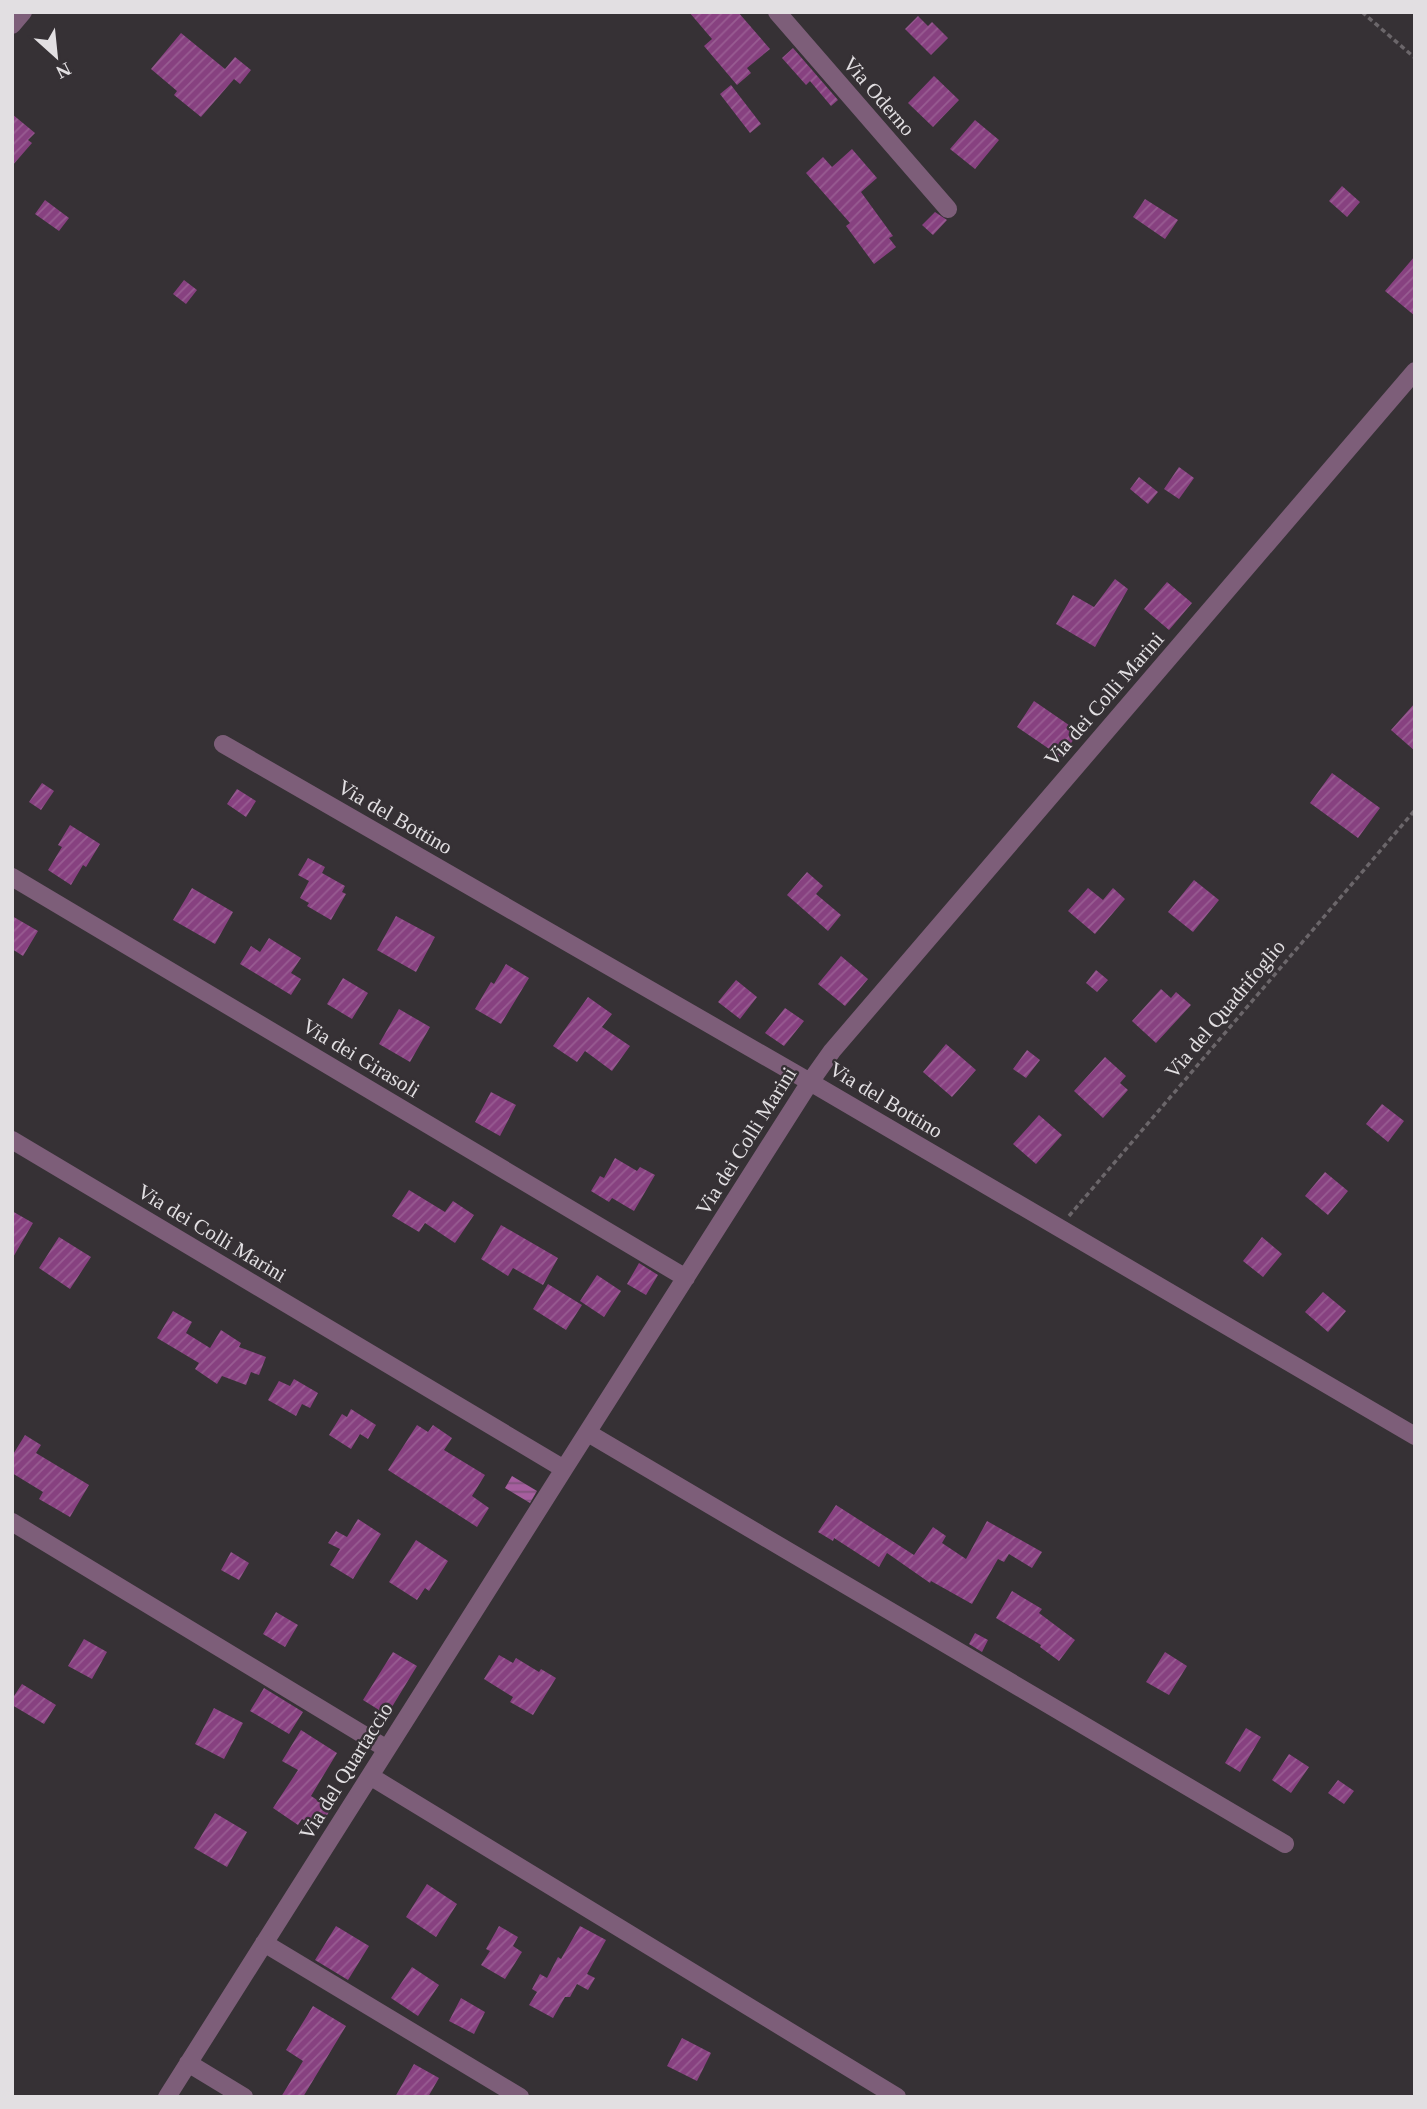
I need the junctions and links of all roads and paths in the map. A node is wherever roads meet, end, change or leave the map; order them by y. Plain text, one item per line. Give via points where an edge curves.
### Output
1 (23, 12) edge
2 (776, 12) edge
3 (1362, 12) edge
4 (12, 25) edge
5 (1415, 58) edge
6 (948, 209) dead end
7 (1415, 372) edge
8 (223, 744) dead end
9 (1415, 810) edge
10 (12, 877) edge
11 (810, 1082) junction
12 (12, 1140) edge
13 (1058, 1228) junction
14 (686, 1278) junction
15 (587, 1433) junction
16 (1415, 1436) edge
17 (564, 1469) junction
18 (12, 1522) edge
19 (387, 1749) junction
20 (370, 1776) junction
21 (1285, 1844) dead end
22 (264, 1943) junction
23 (188, 2063) junction
24 (167, 2097) edge
25 (244, 2097) edge
26 (520, 2097) edge
27 (897, 2097) edge

1 - 4 street
2 - 6 street, Via Oderno
3 - 5 path
7 - 11 street, Via dei Colli Marini
8 - 11 street, Via del Bottino
9 - 13 path, Via del Quadrifoglio
10 - 14 street, Via dei Girasoli
11 - 13 street, Via del Bottino
11 - 14 street, Via dei Colli Marini
12 - 17 street, Via dei Colli Marini
13 - 16 street, Via del Bottino
14 - 15 street, Via dei Colli Marini
15 - 17 street, Via dei Colli Marini
15 - 21 street
17 - 19 street, Via del Quartaccio
18 - 19 street
19 - 20 street, Via del Quartaccio
20 - 22 street, Via del Quartaccio
20 - 27 street
22 - 23 street, Via del Quartaccio
22 - 26 street
23 - 24 street, Via del Quartaccio
23 - 25 street

